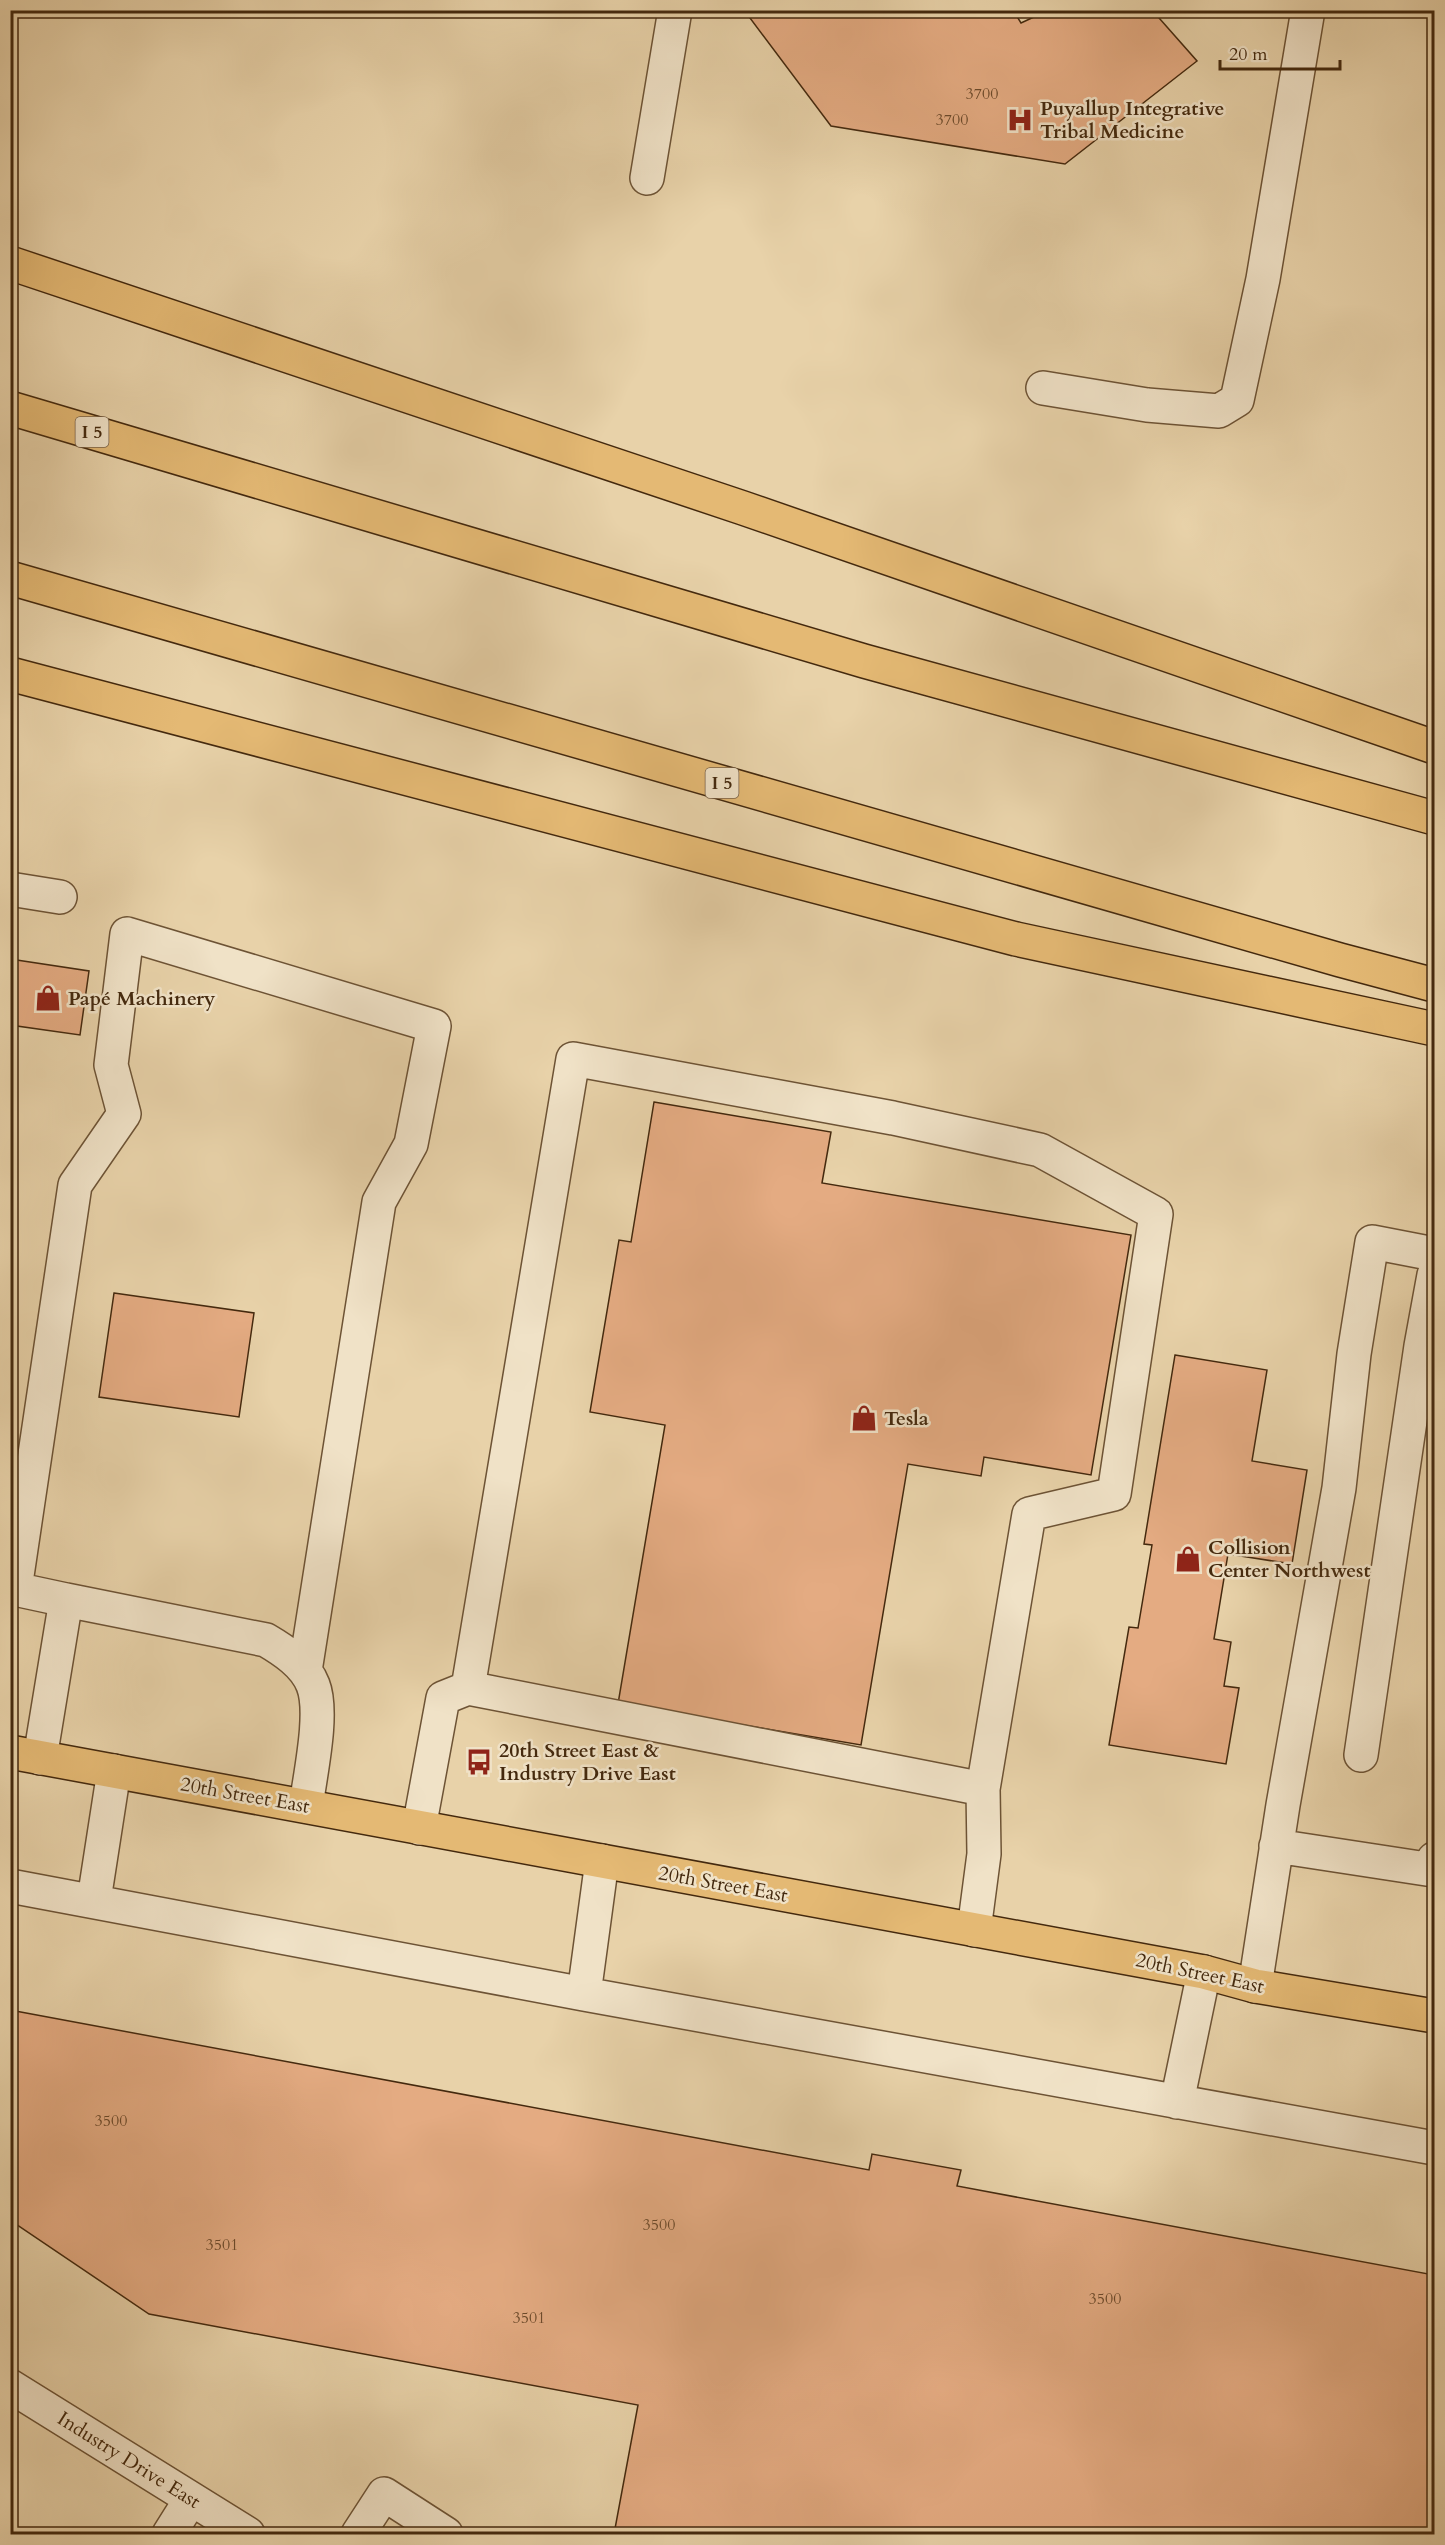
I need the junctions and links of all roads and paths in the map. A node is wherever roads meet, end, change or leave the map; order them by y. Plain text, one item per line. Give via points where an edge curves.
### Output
1 (675, 10) edge
2 (1308, 10) edge
3 (648, 178) dead end
4 (10, 263) edge
5 (1043, 388) dead end
6 (10, 408) edge
7 (10, 578) edge
8 (10, 674) edge
9 (1434, 747) edge
10 (1434, 818) edge
11 (10, 889) edge
12 (60, 897) dead end
13 (1434, 985) edge
14 (1434, 1029) edge
15 (1434, 1254) edge
16 (1434, 1275) edge
17 (13, 1588) edge
18 (66, 1600) junction
19 (305, 1671) junction
20 (468, 1688) junction
21 (25, 1755) edge
22 (1361, 1755) dead end
23 (114, 1771) junction
24 (983, 1789) junction
25 (306, 1806) junction
26 (419, 1828) junction
27 (1276, 1846) junction
28 (1434, 1859) edge
29 (602, 1861) junction
30 (10, 1886) edge
31 (94, 1900) junction
32 (974, 1930) junction
33 (1204, 1972) junction
34 (1255, 1986) junction
35 (584, 1994) junction
36 (1434, 2016) edge
37 (1178, 2102) junction
38 (1434, 2148) edge
39 (10, 2386) edge
40 (191, 2499) junction
41 (169, 2535) edge
42 (248, 2535) edge
43 (358, 2535) edge
44 (446, 2535) edge

1 - 3 street
2 - 5 street via 1263,279 1238,400 1219,411 1147,405
4 - 9 main road via 720,500
6 - 10 main road, I 5 via 864,661
7 - 13 main road, I 5
8 - 14 main road via 1016,939
11 - 12 street
15 - 27 street via 1372,1242 1339,1488
16 - 22 street via 1420,1346
17 - 18 street
17 - 19 street via 75,1185 124,1114 111,1065 127,934 434,1026 411,1144 379,1202
18 - 19 street via 266,1640 286,1652
18 - 21 street via 52,1686
19 - 25 street via 313,1685 316,1706
20 - 24 street
20 - 24 street via 573,1059 893,1118 1040,1150 1156,1214 1114,1494 1029,1514
20 - 26 street via 443,1698
21 - 23 main road, 20th Street East
23 - 25 main road, 20th Street East
23 - 31 street
24 - 32 street via 984,1854
25 - 26 main road, 20th Street East
26 - 29 main road, 20th Street East
27 - 28 street via 1433,1870
27 - 34 street
29 - 32 main road, 20th Street East
29 - 35 street
30 - 31 street
31 - 35 street
32 - 33 main road, 20th Street East
33 - 34 main road, 20th Street East
33 - 37 street
34 - 36 main road, 20th Street East
35 - 37 street
37 - 38 street
39 - 40 street, Industry Drive East
40 - 41 street
40 - 42 street, Industry Drive East
43 - 44 street via 384,2494

